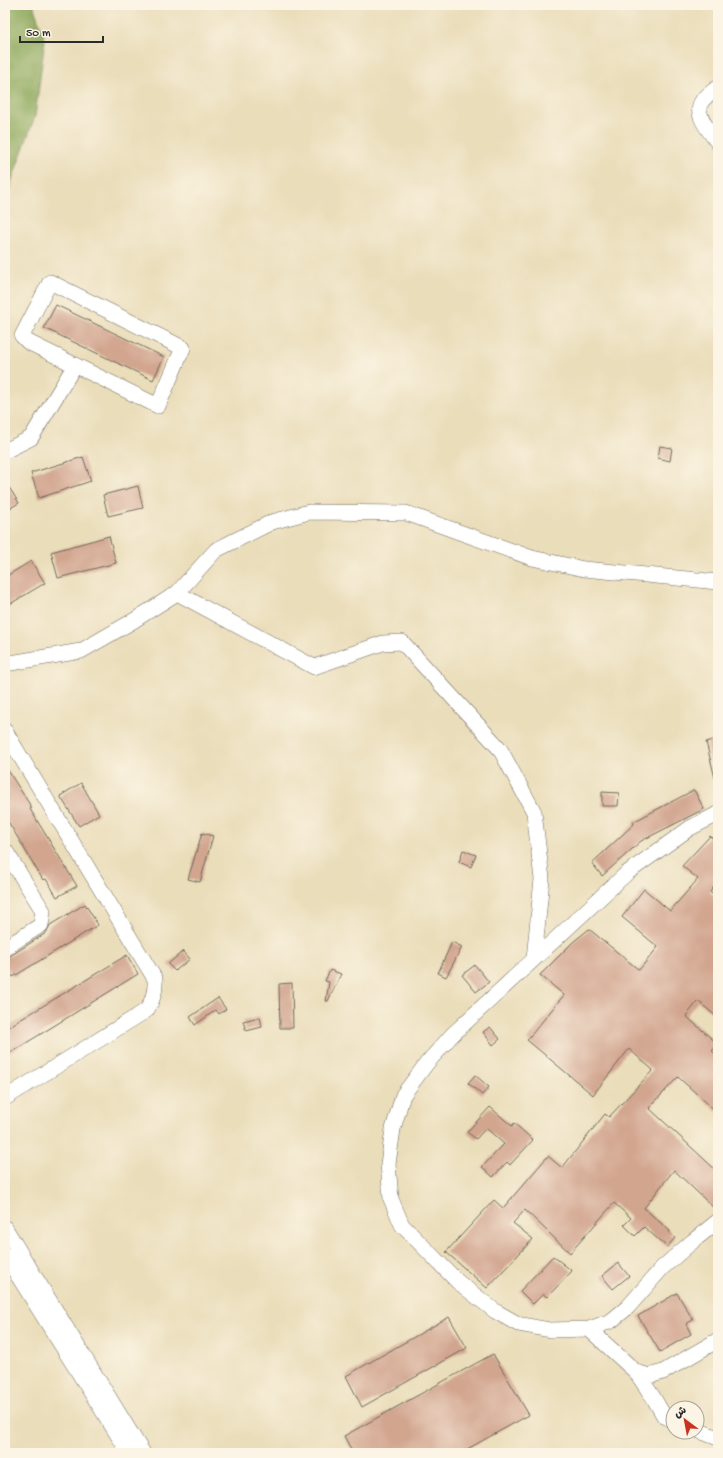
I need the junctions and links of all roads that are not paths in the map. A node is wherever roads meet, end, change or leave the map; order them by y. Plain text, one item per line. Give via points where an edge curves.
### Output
1 (717, 88) dead end
2 (718, 143) edge
3 (75, 366) junction
4 (5, 451) edge
5 (718, 582) edge
6 (177, 593) junction
7 (5, 664) edge
8 (5, 731) edge
9 (718, 814) edge
10 (5, 850) edge
11 (5, 948) edge
12 (534, 959) junction
13 (5, 1098) edge
14 (718, 1221) edge
15 (5, 1228) edge
16 (5, 1255) edge
17 (589, 1328) junction
18 (718, 1340) edge
19 (636, 1372) junction
20 (665, 1416) edge
21 (705, 1433) edge
22 (718, 1438) edge
23 (129, 1453) edge
24 (143, 1453) edge

1 - 2 lane via 702,101 699,108 700,115
3 - 3 lane via 158,406 183,348 50,282 22,336 28,342
3 - 4 lane via 31,438
5 - 6 lane via 584,569 554,563 532,558 406,513 309,512 272,522 216,550
6 - 7 lane via 81,651
6 - 12 lane via 314,667 382,643 402,642 500,748 534,812 542,879
8 - 13 lane via 155,979 156,987 147,1010
9 - 12 lane via 690,828 627,873
10 - 11 lane via 43,911 41,925
12 - 17 lane via 452,1035 402,1095 393,1129 388,1164 391,1199 402,1225 458,1282 495,1311 518,1324 550,1330
14 - 17 lane via 662,1268 628,1307 611,1321
15 - 24 lane
16 - 23 lane
17 - 19 lane
18 - 19 lane via 662,1372 649,1376
19 - 20 lane
21 - 22 lane

